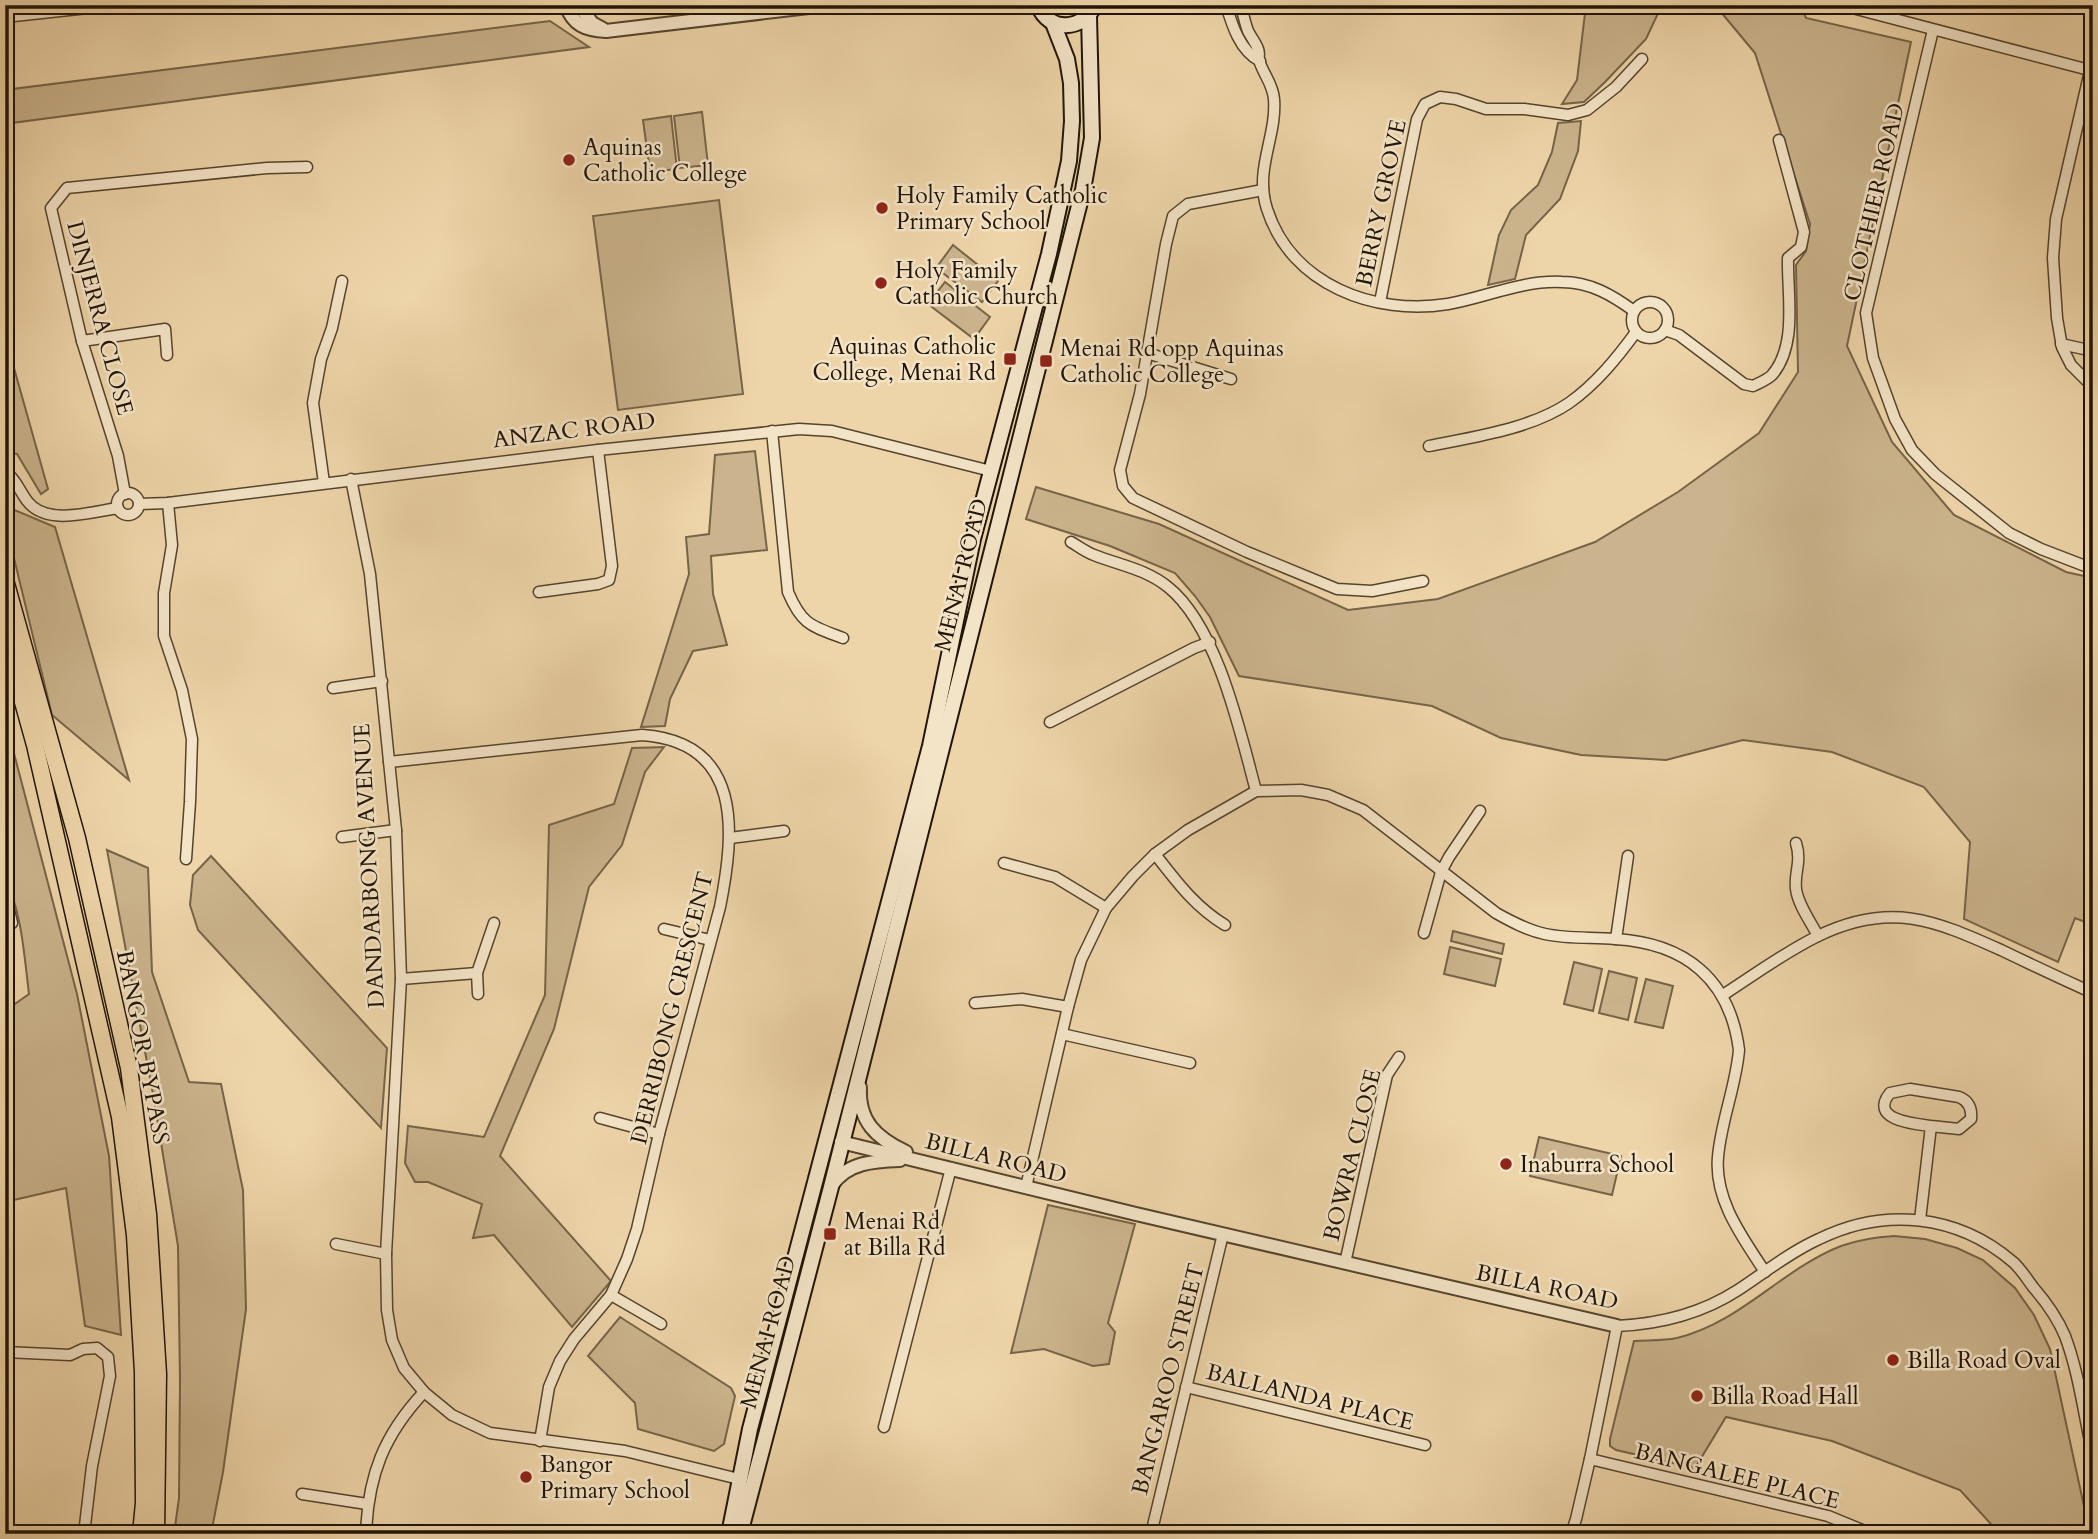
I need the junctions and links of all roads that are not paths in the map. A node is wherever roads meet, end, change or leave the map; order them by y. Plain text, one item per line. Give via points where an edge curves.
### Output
1 (115, 5) edge
2 (566, 5) edge
3 (579, 5) edge
4 (826, 5) edge
5 (1226, 5) edge
6 (1241, 5) edge
7 (1841, 5) edge
8 (95, 6) edge
9 (1036, 6) edge
10 (1095, 8) edge
11 (5, 17) edge
12 (1053, 23) junction
13 (1933, 30) junction
14 (606, 31) junction
15 (1642, 59) dead end
16 (1259, 61) junction
17 (2091, 71) edge
18 (1779, 140) dead end
19 (307, 167) dead end
20 (1263, 190) junction
21 (342, 281) dead end
22 (1380, 302) junction
23 (1634, 311) junction
24 (1665, 330) junction
25 (1636, 332) junction
26 (82, 341) junction
27 (2061, 344) junction
28 (2093, 351) edge
29 (1147, 353) junction
30 (167, 355) dead end
31 (1231, 379) dead end
32 (2093, 387) edge
33 (772, 431) junction
34 (1429, 446) dead end
35 (598, 450) junction
36 (5, 471) edge
37 (990, 471) junction
38 (1010, 477) junction
39 (351, 479) junction
40 (324, 483) junction
41 (125, 494) junction
42 (168, 503) junction
43 (139, 504) junction
44 (118, 508) junction
45 (1071, 542) dead end
46 (2093, 569) edge
47 (5, 580) edge
48 (1423, 582) dead end
49 (539, 592) dead end
50 (5, 637) edge
51 (843, 638) dead end
52 (1210, 642) junction
53 (382, 681) junction
54 (333, 688) dead end
55 (1050, 722) dead end
56 (390, 762) junction
57 (1256, 791) junction
58 (1480, 811) dead end
59 (396, 830) junction
60 (784, 831) dead end
61 (342, 837) dead end
62 (730, 838) junction
63 (1796, 843) dead end
64 (1155, 855) junction
65 (1628, 856) dead end
66 (186, 859) dead end
67 (1004, 863) dead end
68 (1441, 872) junction
69 (6, 897) edge
70 (1106, 908) junction
71 (12, 923) dead end
72 (494, 923) dead end
73 (1225, 925) dead end
74 (664, 929) dead end
75 (1424, 933) dead end
76 (1818, 936) junction
77 (1616, 939) junction
78 (710, 940) junction
79 (477, 973) junction
80 (401, 979) junction
81 (2093, 993) edge
82 (478, 994) dead end
83 (1723, 995) junction
84 (975, 1003) dead end
85 (1068, 1007) junction
86 (1062, 1034) junction
87 (866, 1045) junction
88 (1399, 1057) dead end
89 (1190, 1063) dead end
90 (841, 1091) junction
91 (600, 1118) dead end
92 (1931, 1126) junction
93 (659, 1134) junction
94 (841, 1142) junction
95 (932, 1163) junction
96 (951, 1168) junction
97 (831, 1187) junction
98 (1026, 1187) junction
99 (812, 1197) junction
100 (1920, 1220) junction
101 (1223, 1234) junction
102 (337, 1244) dead end
103 (386, 1254) junction
104 (1345, 1263) junction
105 (1765, 1272) junction
106 (611, 1296) junction
107 (661, 1324) dead end
108 (1617, 1325) junction
109 (5, 1352) edge
110 (1186, 1387) junction
111 (424, 1392) junction
112 (884, 1427) dead end
113 (540, 1441) junction
114 (1425, 1445) dead end
115 (2093, 1453) edge
116 (1590, 1459) junction
117 (746, 1481) junction
118 (302, 1494) dead end
119 (367, 1504) junction
120 (84, 1534) edge
121 (141, 1534) edge
122 (156, 1534) edge
123 (366, 1534) edge
124 (729, 1534) edge
125 (740, 1534) edge
126 (1151, 1534) edge
127 (1570, 1534) edge
128 (1872, 1534) edge

1 - 8 street
2 - 14 street via 579,26
3 - 14 street via 592,23
4 - 14 street
5 - 16 street via 1242,44
6 - 16 street
7 - 13 street
8 - 11 street
9 - 12 main road
10 - 12 main road via 1082,22
10 - 38 main road, MENAI ROAD via 1091,138 1083,190
12 - 37 main road, MENAI ROAD via 1071,83 1069,161 1046,267
13 - 17 street
13 - 46 street, CLOTHIER ROAD via 1866,313 1873,358 1895,419 1912,450 1935,474 2009,533
15 - 22 street, BERRY GROVE via 1587,110 1568,115 1486,109 1440,97 1425,104 1417,119
16 - 20 street via 1274,100
17 - 27 street via 2056,219 2053,258
18 - 24 street via 1804,232 1801,247 1788,258 1788,336 1771,377 1753,386 1744,384 1679,335
19 - 26 street, DINJERRA CLOSE via 67,188 51,208
20 - 22 street via 1280,237 1307,271 1336,289
20 - 29 street via 1188,204 1173,216
21 - 40 street via 313,402
22 - 23 street via 1427,306 1534,282 1564,282 1602,290
23 - 24 street via 1649,302 1660,304 1667,314
23 - 25 street
24 - 25 street via 1651,338
25 - 34 street via 1613,363 1568,404 1514,426
26 - 30 street via 165,329
26 - 41 street, DINJERRA CLOSE via 118,456
27 - 28 street
27 - 32 street via 2071,365
29 - 31 street
29 - 48 street via 1120,470 1133,498 1337,589 1372,591
33 - 35 street, ANZAC ROAD
33 - 37 street, ANZAC ROAD via 832,431
33 - 51 street via 788,592 797,613 816,628
35 - 39 street, ANZAC ROAD
35 - 49 street via 612,566 609,580
36 - 44 street via 41,512 58,516
37 - 38 main road, ANZAC ROAD
37 - 90 main road, MENAI ROAD via 930,746
38 - 87 main road, MENAI ROAD
39 - 40 street, ANZAC ROAD
39 - 53 street, DANDARBONG AVENUE via 370,574
40 - 42 street, ANZAC ROAD
41 - 43 street via 134,495
41 - 44 street via 118,499
42 - 43 street, ANZAC ROAD
42 - 66 street via 172,545 163,593 164,636 182,690 191,739
43 - 44 street via 131,515
45 - 52 street via 1168,587 1196,616
47 - 122 main road, BANGOR BYPASS via 77,838 129,1068 148,1214 157,1360
50 - 121 main road, BANGOR BYPASS via 35,745 120,1116 135,1235 143,1372
52 - 55 street
52 - 57 street
53 - 54 street
53 - 56 street, DANDARBONG AVENUE
56 - 59 street, DANDARBONG AVENUE
56 - 62 street, DERRIBONG CRESCENT via 642,735 665,737 695,750 707,761 719,782
57 - 64 street
57 - 68 street via 1301,790 1345,801
58 - 68 street
59 - 61 street
59 - 80 street, DANDARBONG AVENUE
60 - 62 street
62 - 78 street, DERRIBONG CRESCENT
63 - 76 street via 1800,862 1797,894
64 - 70 street
64 - 73 street via 1206,914
65 - 77 street
67 - 70 street via 1055,877
68 - 75 street
68 - 77 street via 1519,926 1550,935
69 - 71 street
70 - 85 street via 1081,960
72 - 79 street
74 - 78 street
76 - 81 street via 1873,919 1902,916 1930,920
76 - 83 street
77 - 83 street via 1658,945 1679,954 1706,974
78 - 93 street, DERRIBONG CRESCENT
79 - 80 street
79 - 82 street
80 - 103 street, DANDARBONG AVENUE
83 - 105 street via 1739,1049 1718,1158 1719,1179 1740,1234
84 - 85 street via 1022,999
85 - 86 street
86 - 89 street
86 - 98 street
87 - 94 main road, MENAI ROAD
87 - 95 street via 861,1112 887,1142
88 - 104 street, BOWRA CLOSE via 1387,1075
90 - 94 main road, MENAI ROAD via 836,1124
90 - 99 main road, MENAI ROAD
91 - 93 street
92 - 92 street via 1896,1119 1884,1108 1886,1098 1910,1089 1959,1097 1969,1105 1971,1119 1959,1129
92 - 100 street
93 - 106 street, DERRIBONG CRESCENT via 637,1229
94 - 95 street, BILLA ROAD
94 - 97 main road, MENAI ROAD
94 - 99 main road, MENAI ROAD via 828,1157
95 - 96 street, BILLA ROAD
95 - 97 street via 901,1160 856,1166
96 - 98 street, BILLA ROAD
96 - 112 street
97 - 117 main road, MENAI ROAD
98 - 101 street, BILLA ROAD
99 - 117 main road, MENAI ROAD via 750,1429
100 - 105 street, BILLA ROAD via 1860,1222 1818,1239
100 - 115 street, BILLA ROAD via 1983,1242 2014,1263 2050,1307 2065,1336
101 - 104 street, BILLA ROAD
101 - 110 street, BANGAROO STREET
102 - 103 street
103 - 111 street, DANDARBONG AVENUE via 392,1340 404,1368
104 - 108 street, BILLA ROAD
105 - 108 street, BILLA ROAD via 1699,1310 1650,1324
106 - 107 street
106 - 113 street, DERRIBONG CRESCENT via 560,1361
108 - 116 street
109 - 120 street via 70,1354 97,1348 108,1357 110,1376
110 - 114 street, BALLANDA PLACE
110 - 126 street, BANGAROO STREET
111 - 113 street, DANDARBONG AVENUE via 452,1415 490,1433
111 - 119 street via 387,1441
113 - 117 street, DANDARBONG AVENUE via 625,1451
116 - 127 street
116 - 128 street, BANGALEE PLACE via 1828,1516
117 - 124 main road, MENAI ROAD
117 - 125 main road, MENAI ROAD
118 - 119 street
119 - 123 street

